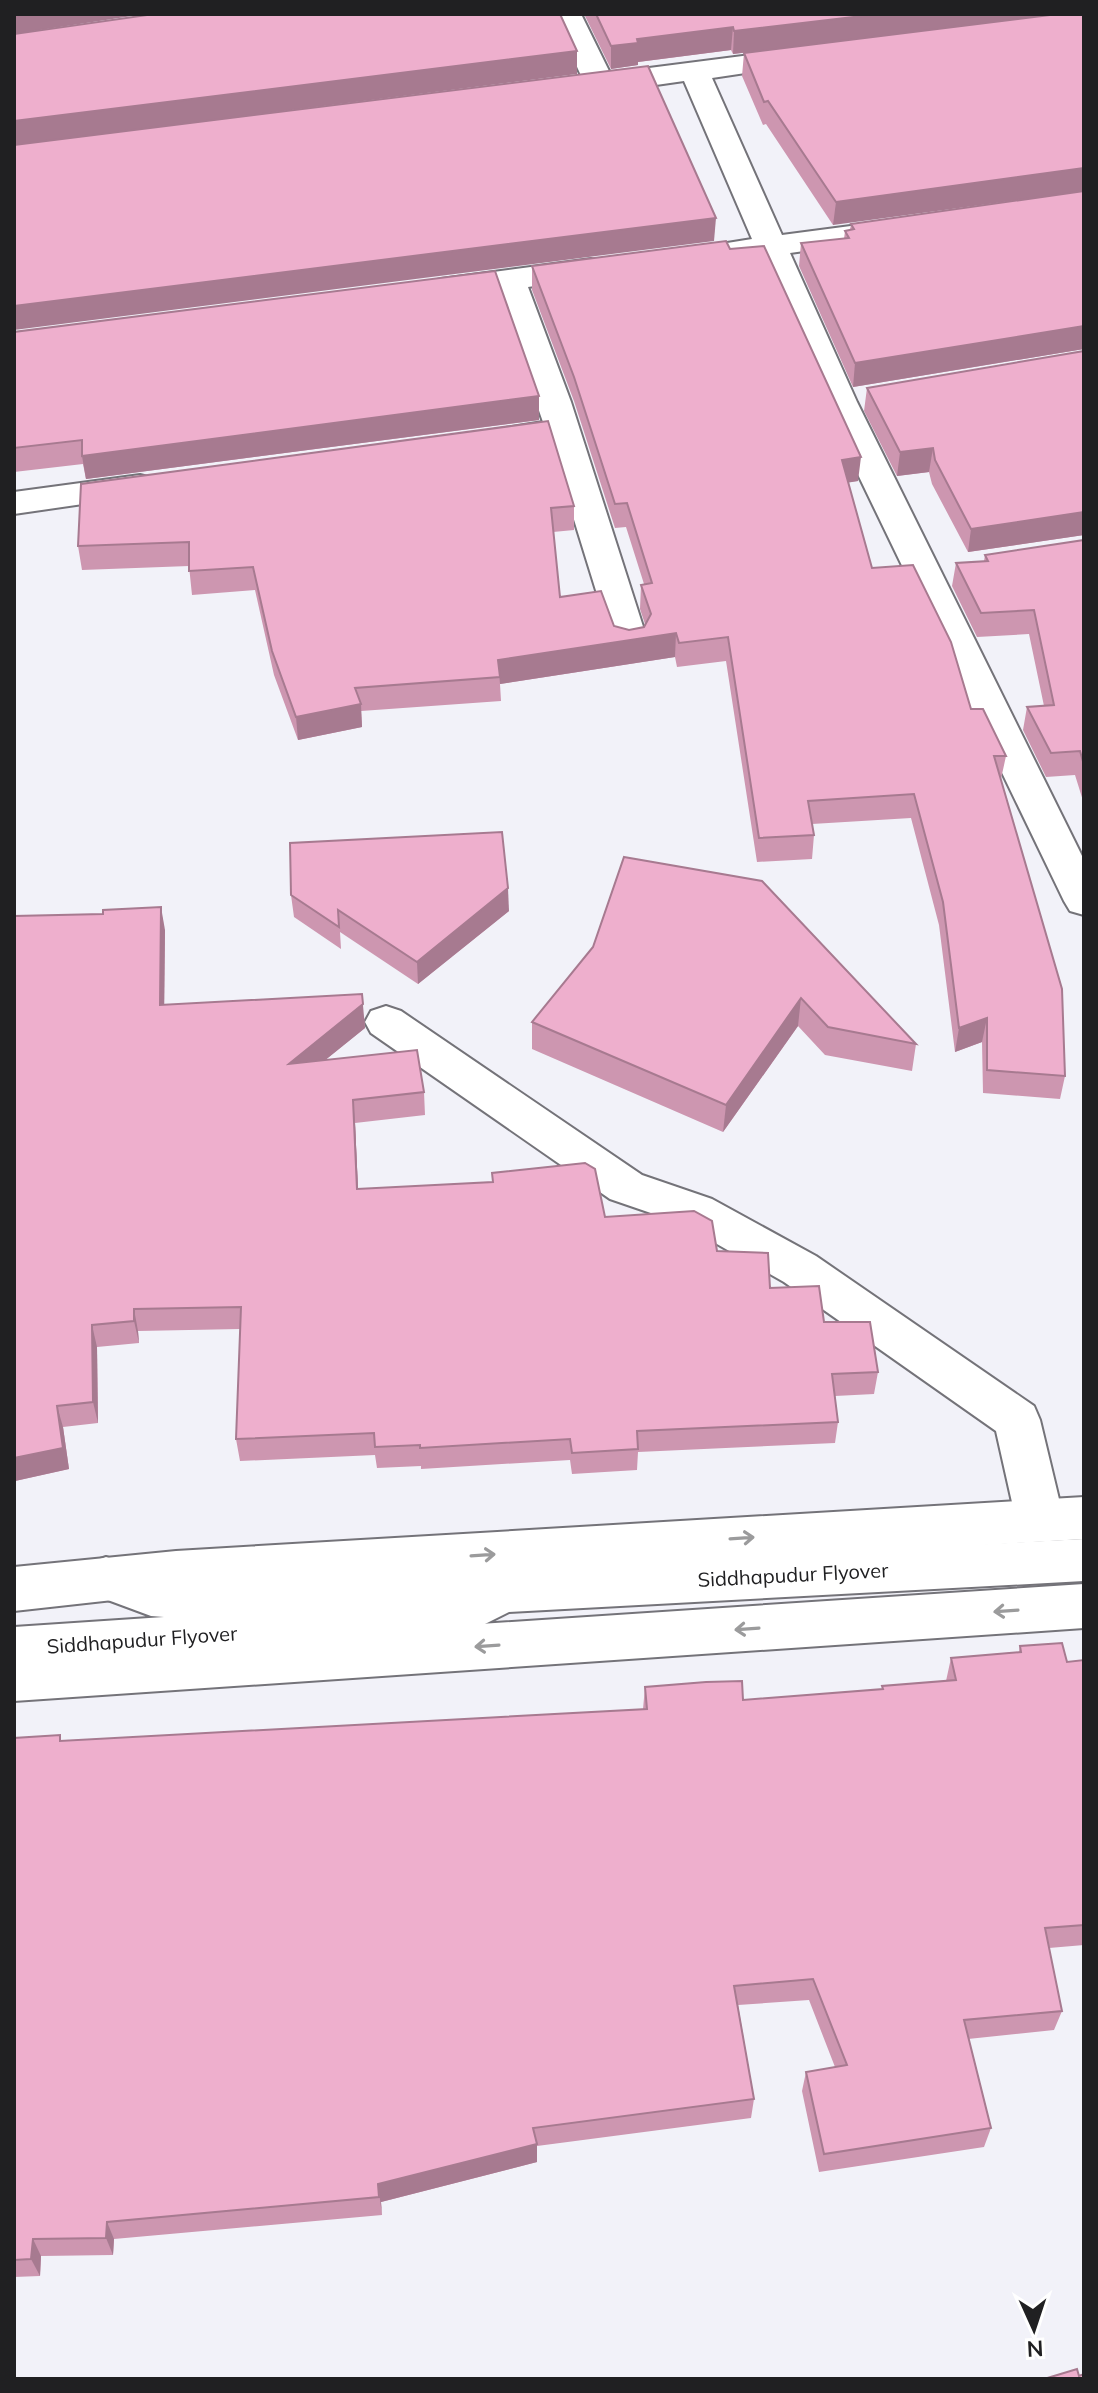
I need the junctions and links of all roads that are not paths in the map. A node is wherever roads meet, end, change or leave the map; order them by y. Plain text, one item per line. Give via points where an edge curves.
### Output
1 (567, 14) edge
2 (830, 53) edge
3 (694, 71) junction
4 (600, 84) junction
5 (568, 88) edge
6 (928, 224) edge
7 (771, 246) junction
8 (678, 258) edge
9 (617, 266) edge
10 (509, 280) junction
11 (416, 292) edge
12 (562, 430) junction
13 (468, 442) edge
14 (171, 482) edge
15 (14, 503) edge
16 (629, 639) edge
17 (1084, 901) edge
18 (386, 1022) dead end
19 (1062, 1519) edge
20 (1084, 1560) edge
21 (106, 1578) junction
22 (14, 1589) edge
23 (1084, 1606) edge
24 (274, 1612) junction
25 (14, 1649) edge
26 (14, 1678) edge

1 - 4 street
2 - 3 street
3 - 4 street
3 - 7 street
4 - 5 street
6 - 7 street
7 - 8 street
7 - 17 street via 856,399
9 - 10 street
10 - 11 street
10 - 12 street
12 - 13 street
12 - 16 street
14 - 15 street
18 - 19 street via 626,1187 696,1211 800,1269 1017,1420
21 -> 19 street
20 - 24 street, Siddhapudur Flyover via 502,1591 451,1619
21 - 22 street
21 - 24 street, Siddhapudur Flyover via 151,1594
23 -> 26 street
24 - 25 street, Siddhapudur Flyover

